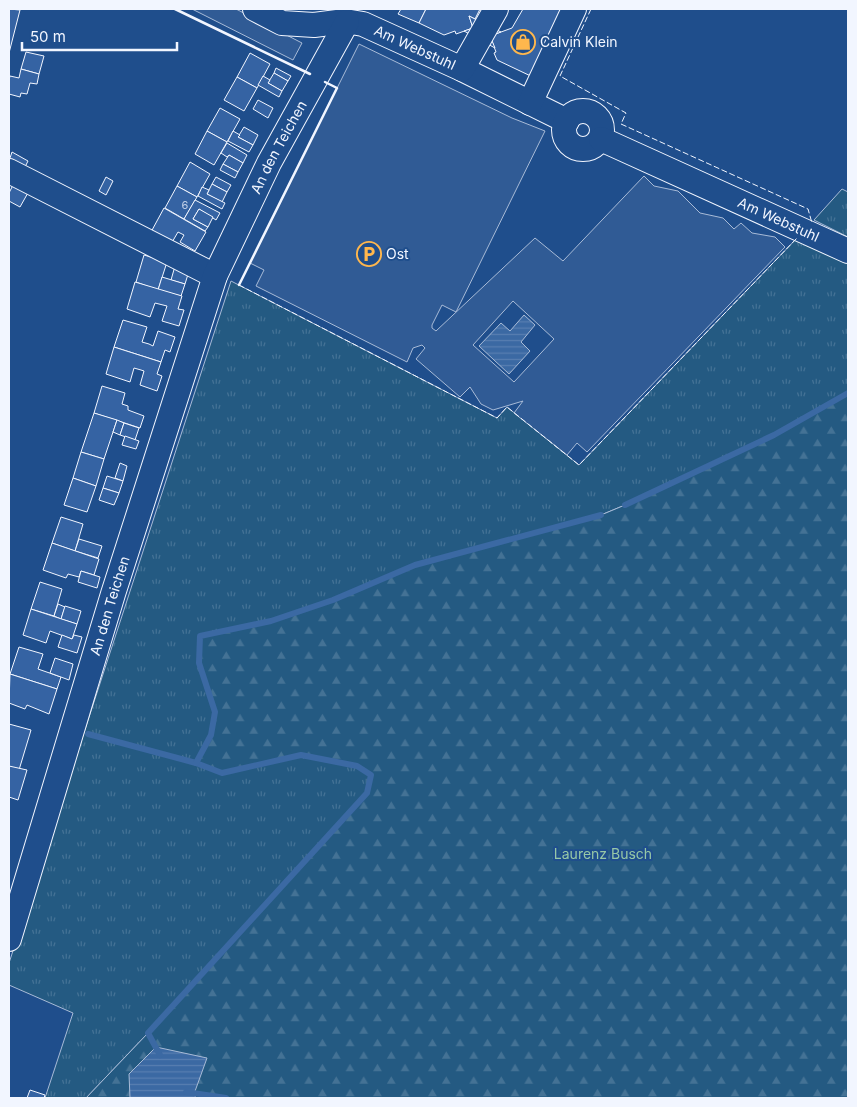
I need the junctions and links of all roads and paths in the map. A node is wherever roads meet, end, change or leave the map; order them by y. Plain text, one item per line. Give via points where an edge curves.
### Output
1 (255, 9) edge
2 (496, 9) edge
3 (574, 9) edge
4 (347, 22) junction
5 (462, 68) junction
6 (530, 103) junction
7 (9, 172) edge
8 (848, 251) edge
9 (215, 276) junction
10 (9, 938) edge

1 - 4 street, Am Webstuhl via 282,23
2 - 5 street
3 - 6 street
4 - 5 street, Am Webstuhl via 363,24
4 - 9 street, An den Teichen via 269,163
5 - 6 street, Am Webstuhl
6 - 8 street, Am Webstuhl via 567,121 566,137 578,149 595,146 601,139
7 - 9 street
9 - 10 street, An den Teichen

